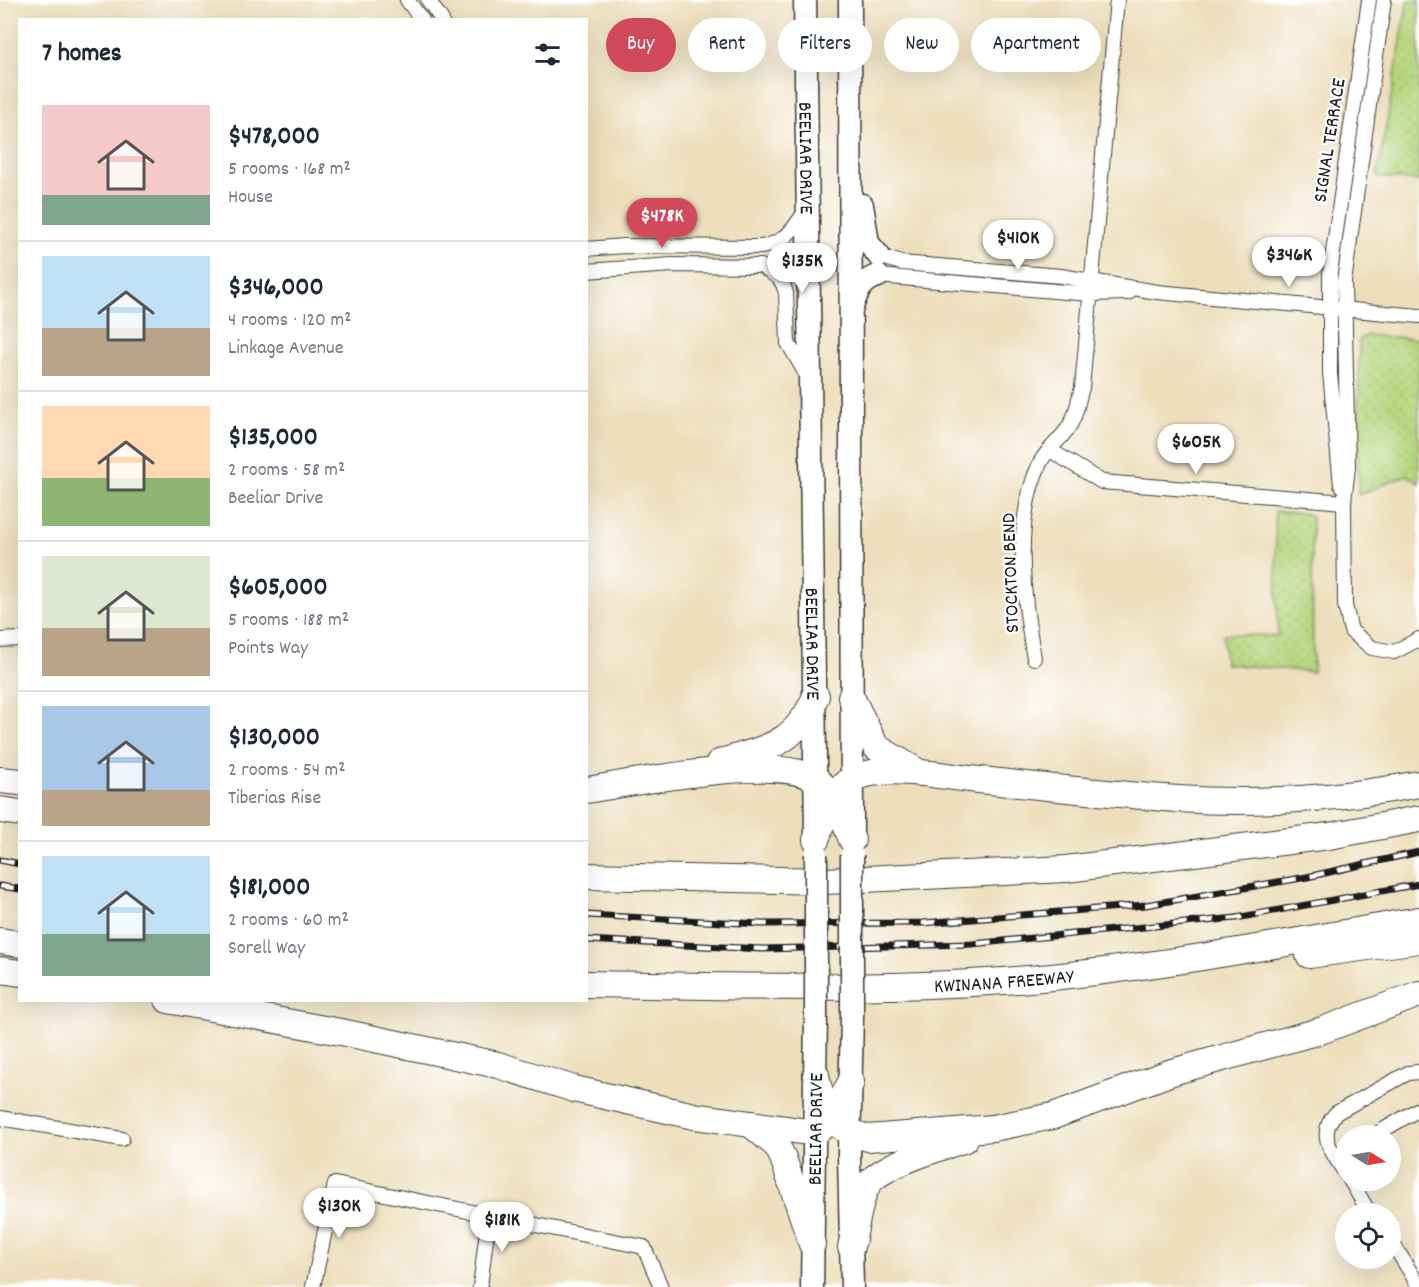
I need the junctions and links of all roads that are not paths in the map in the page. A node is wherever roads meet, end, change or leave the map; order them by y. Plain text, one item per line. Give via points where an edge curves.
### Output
1 (407, 0) edge
2 (428, 0) edge
3 (805, 0) edge
4 (850, 0) edge
5 (1117, 0) edge
6 (1369, 0) edge
7 (1384, 0) edge
8 (420, 18) edge
9 (441, 18) edge
10 (850, 144) junction
11 (807, 208) junction
12 (588, 249) edge
13 (879, 266) junction
14 (588, 271) edge
15 (1091, 288) junction
16 (1336, 308) junction
17 (850, 310) junction
18 (1419, 316) edge
19 (811, 383) junction
20 (1050, 450) junction
21 (1344, 502) junction
22 (18, 639) edge
23 (1419, 639) edge
24 (0, 640) edge
25 (1034, 658) dead end
26 (816, 696) junction
27 (851, 697) junction
28 (696, 771) junction
29 (918, 772) junction
30 (852, 779) junction
31 (0, 780) edge
32 (18, 782) edge
33 (1419, 784) edge
34 (825, 788) junction
35 (588, 790) edge
36 (0, 810) edge
37 (18, 813) edge
38 (1419, 819) edge
39 (816, 847) joint
40 (852, 847) junction
41 (588, 876) edge
42 (1419, 920) edge
43 (1419, 940) edge
44 (0, 941) edge
45 (18, 944) edge
46 (1165, 963) junction
47 (0, 970) edge
48 (18, 973) edge
49 (588, 984) edge
50 (1419, 994) edge
51 (179, 1002) edge
52 (1419, 1072) edge
53 (816, 1074) joint
54 (851, 1082) joint
55 (1419, 1109) edge
56 (0, 1118) edge
57 (751, 1124) junction
58 (1392, 1125) edge
59 (832, 1128) junction
60 (993, 1128) junction
61 (122, 1139) dead end
62 (1335, 1156) edge
63 (489, 1214) junction
64 (812, 1244) junction
65 (851, 1247) junction
66 (1401, 1257) edge
67 (1401, 1264) edge
68 (1418, 1285) edge
69 (313, 1287) edge
70 (480, 1287) edge
71 (661, 1287) edge
72 (812, 1287) edge
73 (852, 1287) edge

1 - 8 street
2 - 9 street
3 - 11 highway, BEELIAR DRIVE
4 - 10 highway, BEELIAR DRIVE
5 - 15 street, STOCKTON BEND
6 - 16 street, SIGNAL TERRACE via 1330,273
7 - 16 street, SIGNAL TERRACE
10 - 13 highway via 866,235
10 - 17 highway, BEELIAR DRIVE
11 - 12 street via 787,237 761,247
11 - 19 highway, BEELIAR DRIVE
13 - 15 street
13 - 15 street via 901,263 1061,276
13 - 17 highway via 858,290
14 - 19 street via 708,264 761,266 769,270 778,277 786,293 788,343
15 - 16 street
15 - 20 street, STOCKTON BEND via 1082,388 1071,424
16 - 18 street
16 - 21 street, SIGNAL TERRACE via 1348,467
17 - 27 highway, BEELIAR DRIVE
19 - 26 highway, BEELIAR DRIVE
20 - 21 street via 1102,482
20 - 25 street, STOCKTON BEND via 1041,459 1024,510
21 - 23 street, SIGNAL TERRACE via 1347,624 1363,644 1379,650 1394,652
22 - 24 street
26 - 28 highway via 805,720 793,733
26 - 34 highway, BEELIAR DRIVE
27 - 29 highway via 876,747
27 - 30 highway, BEELIAR DRIVE
28 - 34 highway via 794,770
28 - 35 highway
29 - 30 highway
29 - 33 highway via 1180,799 1336,796
30 - 34 highway
30 - 40 highway, BEELIAR DRIVE
31 - 32 highway
34 - 39 highway
34 - 40 highway
36 - 37 highway
38 - 41 highway via 1329,836 1066,870 825,882
39 - 53 highway, BEELIAR DRIVE, bridge
40 - 54 highway, BEELIAR DRIVE, bridge
42 - 46 highway, KWINANA FREEWAY
43 - 46 highway via 1226,966
44 - 45 highway
46 - 49 highway, KWINANA FREEWAY via 1050,977 934,984
47 - 48 highway
50 - 60 highway via 1323,1029 1172,1072 1053,1116
51 - 57 highway via 498,1065 574,1089 693,1116
52 - 62 street via 1408,1073 1336,1113 1325,1133
53 - 59 highway
54 - 59 highway
55 - 58 street
56 - 61 street
57 - 59 highway
57 - 64 highway via 777,1146
59 - 60 highway via 868,1138
59 - 64 highway, BEELIAR DRIVE
59 - 65 highway, BEELIAR DRIVE
60 - 65 highway via 900,1163 866,1186
63 - 69 street via 335,1184
63 - 70 street
63 - 71 street via 644,1246
64 - 72 highway, BEELIAR DRIVE
65 - 73 highway, BEELIAR DRIVE
66 - 68 street
67 - 68 street

